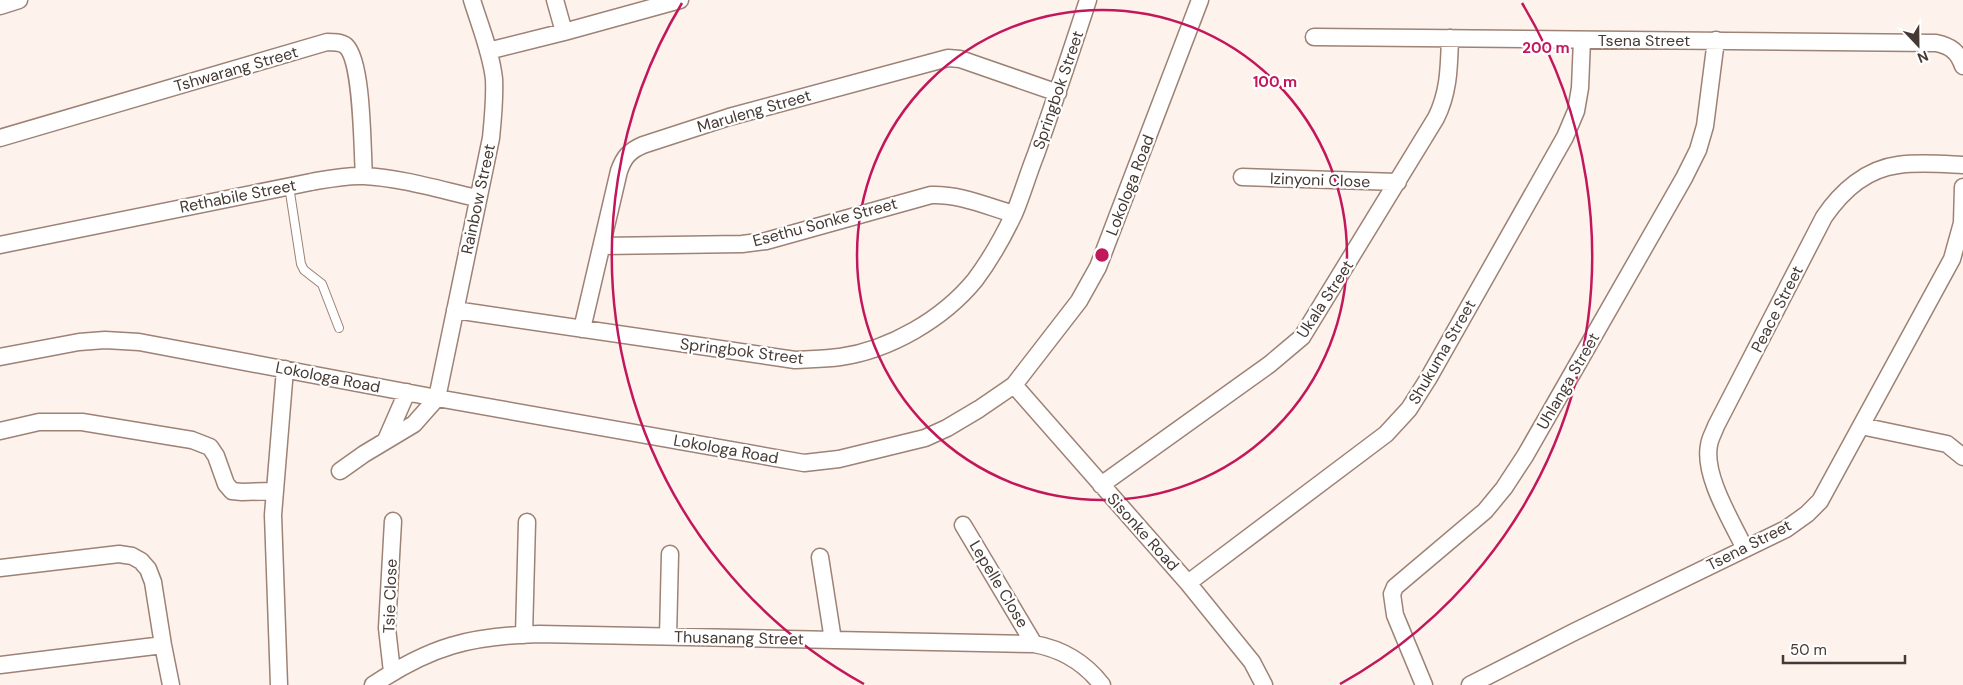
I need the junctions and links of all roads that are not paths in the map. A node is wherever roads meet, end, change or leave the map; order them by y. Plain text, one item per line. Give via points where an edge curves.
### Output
1 (19, 0) edge
2 (472, 0) edge
3 (555, 0) edge
4 (680, 0) edge
5 (1088, 0) edge
6 (1200, 0) edge
7 (0, 6) edge
8 (564, 32) junction
9 (1314, 37) dead end
10 (1450, 38) junction
11 (1582, 40) junction
12 (1716, 40) junction
13 (488, 51) junction
14 (1963, 66) edge
15 (1058, 93) junction
16 (0, 138) edge
17 (1963, 165) edge
18 (364, 176) junction
19 (1242, 177) dead end
20 (1398, 182) junction
21 (289, 186) junction
22 (1963, 187) edge
23 (477, 198) junction
24 (1014, 214) junction
25 (0, 245) edge
26 (602, 246) junction
27 (455, 310) junction
28 (339, 328) dead end
29 (582, 329) junction
30 (0, 358) edge
31 (285, 369) junction
32 (1014, 385) junction
33 (407, 392) junction
34 (437, 398) junction
35 (1861, 426) junction
36 (0, 431) edge
37 (386, 440) junction
38 (1963, 458) edge
39 (340, 471) dead end
40 (1101, 484) junction
41 (274, 491) junction
42 (394, 521) dead end
43 (527, 522) dead end
44 (963, 525) dead end
45 (1744, 547) junction
46 (670, 554) dead end
47 (820, 557) dead end
48 (0, 568) edge
49 (1188, 583) junction
50 (524, 635) junction
51 (668, 637) junction
52 (833, 640) junction
53 (1034, 644) junction
54 (163, 645) junction
55 (0, 665) edge
56 (392, 672) junction
57 (171, 685) edge
58 (278, 685) edge
59 (373, 685) edge
60 (1102, 685) edge
61 (1264, 685) edge
62 (1424, 685) edge
63 (1470, 685) edge

1 - 7 street
2 - 13 street, Rainbow Street
3 - 8 street
4 - 8 street
5 - 15 street, Springbok Street
6 - 32 street, Lokologa Road via 1098,267 1074,309
8 - 13 street
9 - 10 street, Tsena Street
10 - 11 street, Tsena Street
10 - 20 street, Ukala Street via 1444,102
11 - 12 street, Tsena Street
11 - 49 street, Shukuma Street via 1580,88 1576,112 1566,137 1408,409 1386,434 1352,461
12 - 14 street, Tsena Street via 1936,43 1955,50
12 - 62 street, Uhlanga Street via 1710,98 1698,150 1525,456 1485,511 1395,587 1392,594 1395,615
13 - 23 street, Rainbow Street via 494,78 495,108
15 - 24 street, Springbok Street
15 - 26 street, Maruleng Street via 948,58 728,117 642,145 630,151 623,160
16 - 18 street, Tshwarang Street via 327,42 337,43 345,46 355,64
17 - 45 street, Peace Street via 1897,165 1884,168 1845,191 1824,217 1709,444 1708,457 1718,492
18 - 21 street, Rethabile Street
18 - 23 street, Rethabile Street
19 - 20 street, Izinyoni Close
20 - 40 street, Ukala Street via 1302,337 1270,364
21 - 25 street, Rethabile Street
21 - 28 lane via 301,264 322,284
22 - 35 street, Tsena Street via 1962,223 1952,259
23 - 27 street, Rainbow Street
24 - 26 street, Esethu Sonke Street via 964,198 931,195 766,241
24 - 29 street, Springbok Street via 991,257 958,298 941,313 896,340 868,350 841,357 795,360
26 - 29 street, Maruleng Street
27 - 29 street, Springbok Street
27 - 34 street, Rainbow Street
30 - 31 street, Lokologa Road via 105,340 139,342
31 - 33 street, Lokologa Road
31 - 41 street
32 - 34 street, Lokologa Road via 947,428 925,438 839,459 804,463
32 - 40 street, Sisonke Road
33 - 34 street, Lokologa Road
33 - 37 street
34 - 37 street via 414,424
35 - 38 street via 1948,444
35 - 45 street, Tsena Street via 1820,501 1786,528
36 - 41 street via 39,422 75,422 192,440 210,447 226,484 232,490
37 - 39 street
40 - 49 street, Sisonke Road
41 - 58 street
42 - 56 street, Tsie Close via 388,628
43 - 50 street
44 - 53 street, Lepelle Close
45 - 63 street, Tsena Street
46 - 51 street
47 - 52 street
48 - 54 street via 119,554 132,556 148,569 153,582
49 - 61 street, Sisonke Road via 1252,662
50 - 51 street, Thusanang Street
50 - 56 street, Thusanang Street via 500,635 463,642 426,654
51 - 52 street, Thusanang Street
52 - 53 street, Thusanang Street
53 - 60 street, Thusanang Street via 1074,658
54 - 55 street
54 - 57 street
56 - 59 street, Thusanang Street

